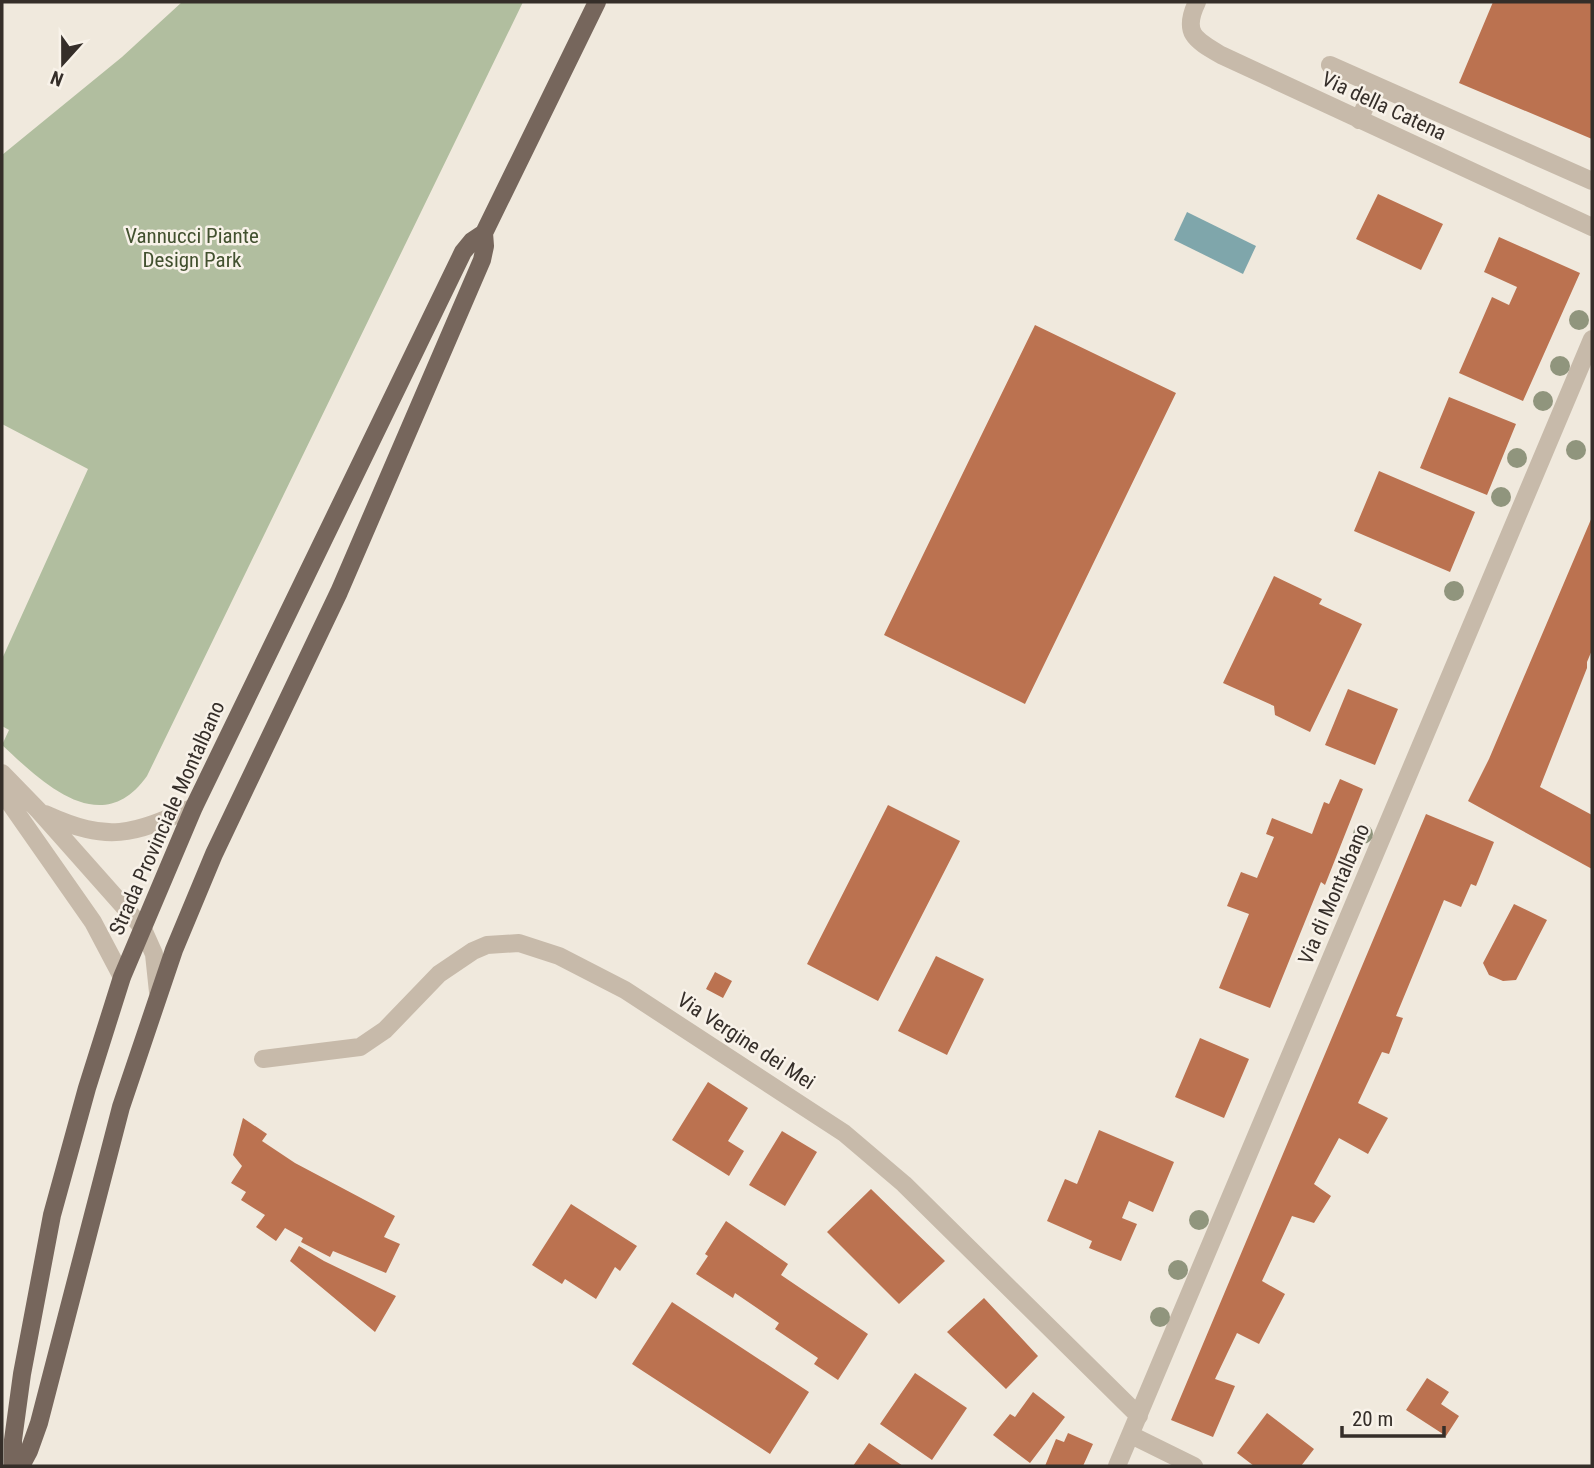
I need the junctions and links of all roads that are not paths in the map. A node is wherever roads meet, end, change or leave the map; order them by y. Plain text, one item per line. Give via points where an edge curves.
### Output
1 (597, 2) edge
2 (1197, 2) edge
3 (1331, 65) dead end
4 (1375, 85) junction
5 (1359, 120) junction
6 (1592, 181) edge
7 (1592, 227) edge
8 (484, 233) junction
9 (1592, 339) edge
10 (2, 773) edge
11 (2, 792) edge
12 (194, 807) junction
13 (39, 811) junction
14 (142, 927) junction
15 (122, 977) junction
16 (158, 992) junction
17 (263, 1059) dead end
18 (1139, 1416) junction
19 (1131, 1435) junction
20 (13, 1466) edge
21 (21, 1466) edge
22 (1117, 1466) edge
23 (1194, 1466) edge

1 - 8 main road, Strada Provinciale Montalbano
2 - 5 street, Via della Catena via 1190,18 1194,37 1221,55
3 - 4 street
4 - 5 street
4 - 6 street
5 - 7 street, Via della Catena
8 - 12 main road, Strada Provinciale Montalbano via 464,253
8 - 16 main road, Strada Provinciale Montalbano via 482,260 330,612 214,853
9 - 18 street, Via di Montalbano
10 - 13 street
11 - 15 street via 93,922
12 - 13 street via 152,826 121,833 73,827
12 - 14 main road, Strada Provinciale Montalbano
13 - 14 street
14 - 15 main road, Strada Provinciale Montalbano
14 - 16 street via 154,954
15 - 20 main road, Strada Provinciale Montalbano via 52,1215 22,1374
16 - 21 main road, Strada Provinciale Montalbano via 99,1185 39,1423
17 - 18 street, Via Vergine dei Mei via 360,1047 385,1030 439,974 487,945 519,943 559,956 625,990 844,1132 904,1184
18 - 19 street, Via di Montalbano
19 - 22 street, Via di Montalbano
19 - 23 street

